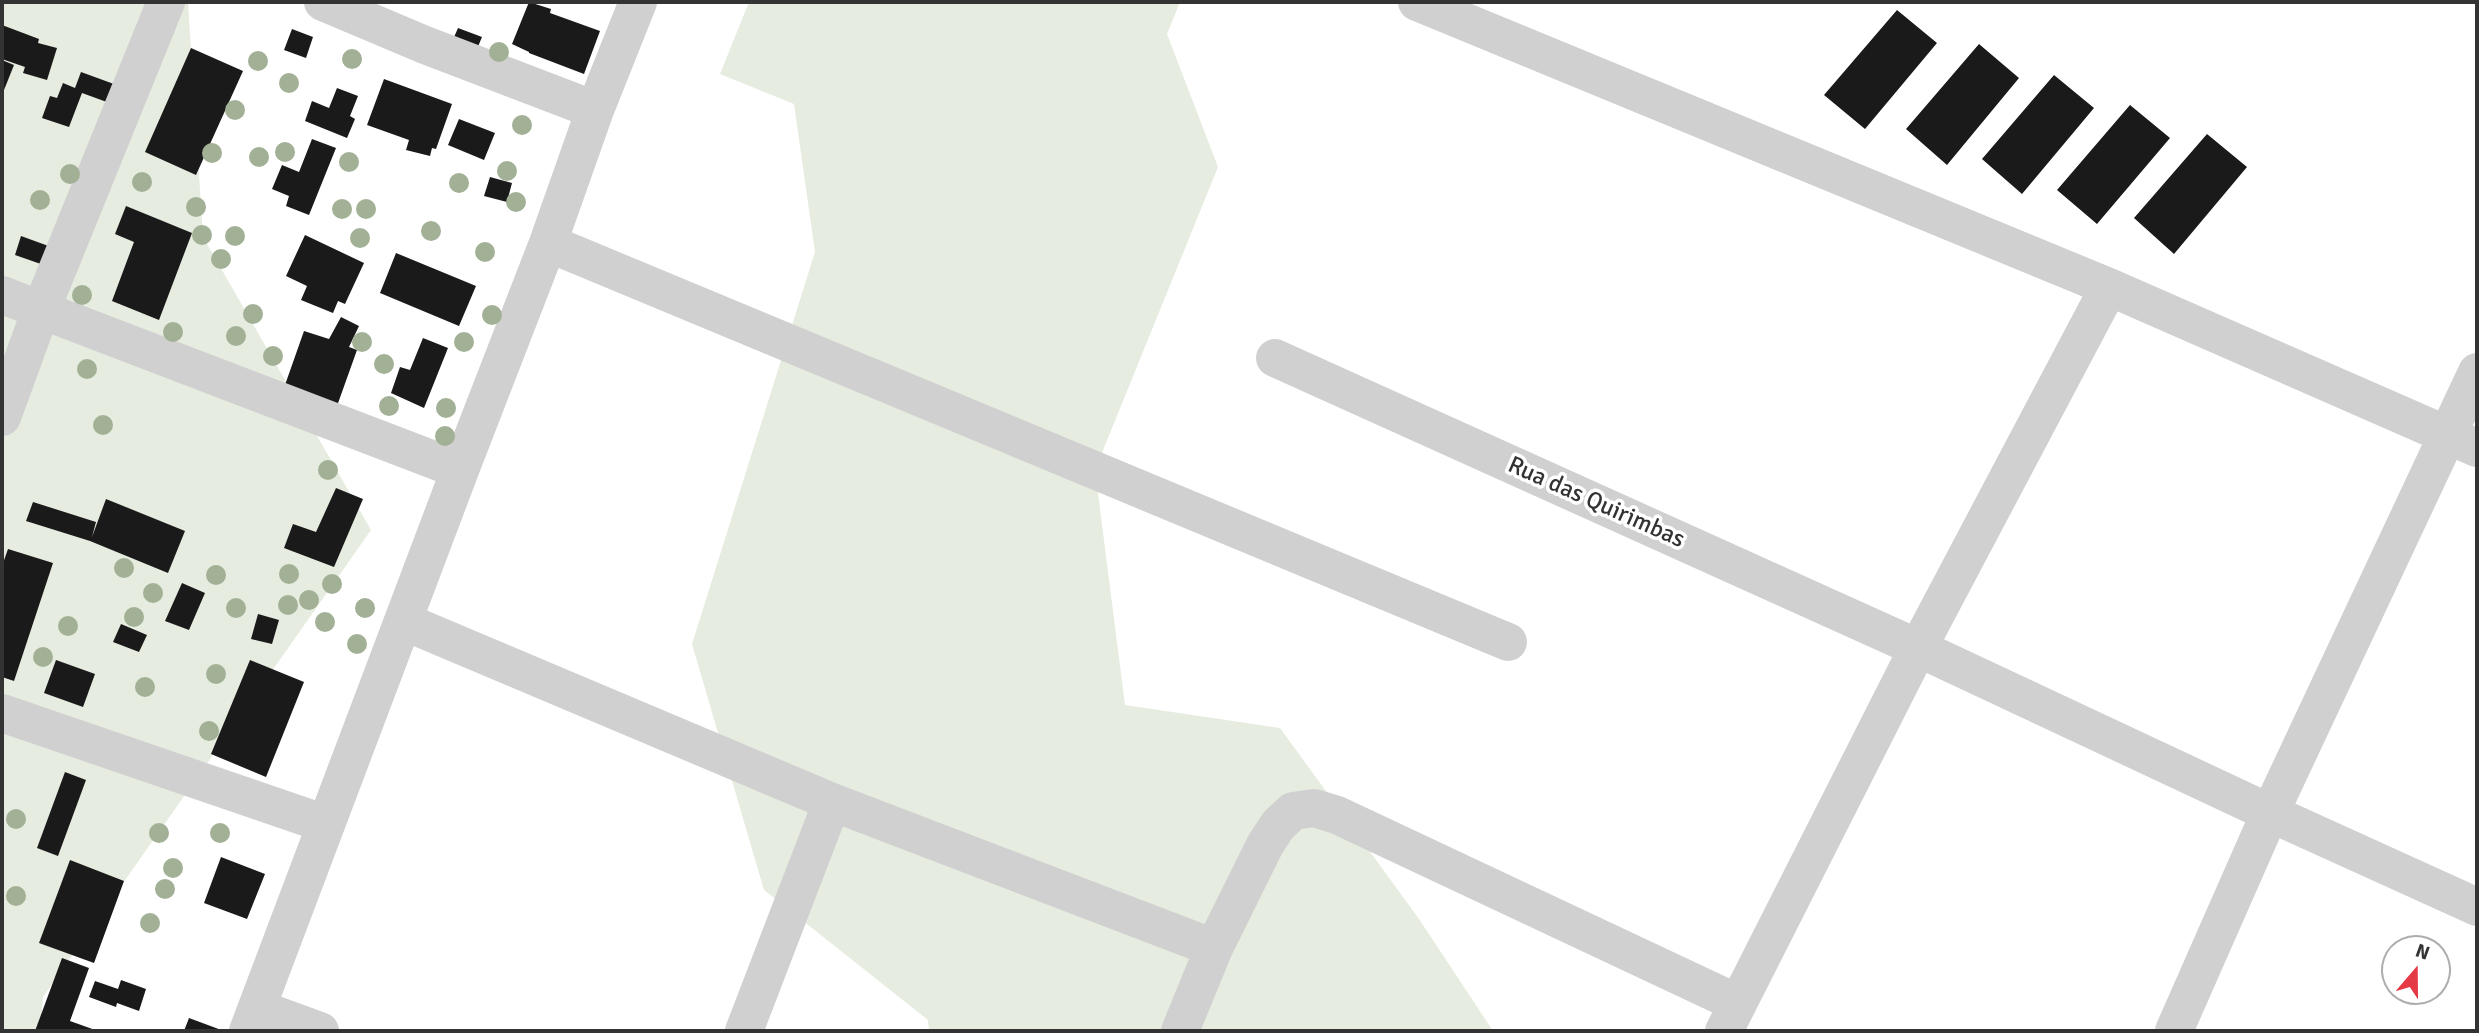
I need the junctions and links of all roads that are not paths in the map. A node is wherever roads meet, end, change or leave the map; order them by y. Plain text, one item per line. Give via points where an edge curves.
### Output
1 (166, 2) edge
2 (323, 2) edge
3 (638, 2) edge
4 (1417, 2) edge
5 (595, 110) junction
6 (548, 243) junction
7 (2109, 287) junction
8 (2, 295) edge
9 (41, 310) junction
10 (1275, 358) dead end
11 (2477, 372) edge
12 (2, 417) edge
13 (2463, 442) edge
14 (460, 470) junction
15 (404, 621) junction
16 (1508, 642) dead end
17 (1918, 648) junction
18 (2, 713) edge
19 (831, 802) junction
20 (2270, 813) junction
21 (326, 824) junction
22 (2477, 907) edge
23 (1214, 948) junction
24 (1731, 1017) edge
25 (253, 1020) edge
26 (320, 1031) edge
27 (744, 1031) edge
28 (1180, 1031) edge
29 (2175, 1031) edge

1 - 9 street
2 - 5 street
3 - 5 street
4 - 7 street
5 - 6 street
6 - 14 street
6 - 16 street
7 - 13 street
7 - 17 street
8 - 9 street
9 - 12 street
9 - 14 street
10 - 17 street, Rua das Quirimbas
11 - 13 street
13 - 20 street
14 - 15 street
15 - 19 street
15 - 21 street
17 - 20 street, Rua das Quirimbas
17 - 24 street
18 - 21 street
19 - 23 street
19 - 27 street
20 - 22 street, Rua das Quirimbas
20 - 29 street
21 - 25 street
23 - 24 street via 1278,824 1293,811 1314,808 1337,815
23 - 28 street
25 - 26 street

